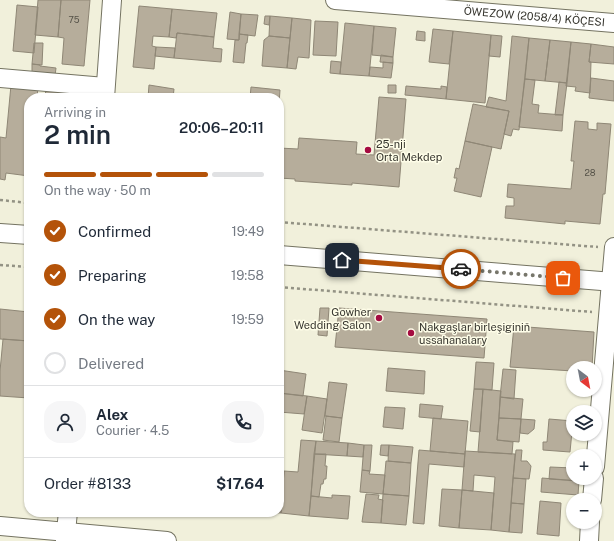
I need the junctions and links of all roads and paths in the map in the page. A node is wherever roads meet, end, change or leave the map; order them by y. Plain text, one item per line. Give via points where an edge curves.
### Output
1 (112, 0) edge
2 (335, 0) edge
3 (614, 23) edge
4 (0, 78) edge
5 (105, 93) edge
6 (0, 200) edge
7 (24, 202) edge
8 (284, 222) edge
9 (0, 233) edge
10 (24, 235) edge
11 (614, 248) edge
12 (284, 255) edge
13 (0, 265) edge
14 (24, 267) edge
15 (612, 281) edge
16 (284, 287) edge
17 (608, 313) junction
18 (597, 449) edge
19 (68, 517) edge
20 (0, 526) edge
21 (590, 529) edge
22 (66, 537) edge
23 (167, 541) edge
24 (589, 541) edge

1 - 5 street
2 - 3 street, ÖWEZOW (2058/4) KÖÇESI
4 - 5 street
6 - 7 path
8 - 11 path
9 - 10 street
11 - 15 street
12 - 15 street
13 - 14 path
15 - 17 street
16 - 17 path
17 - 18 street
19 - 22 street
20 - 22 street
21 - 24 street
22 - 23 street

